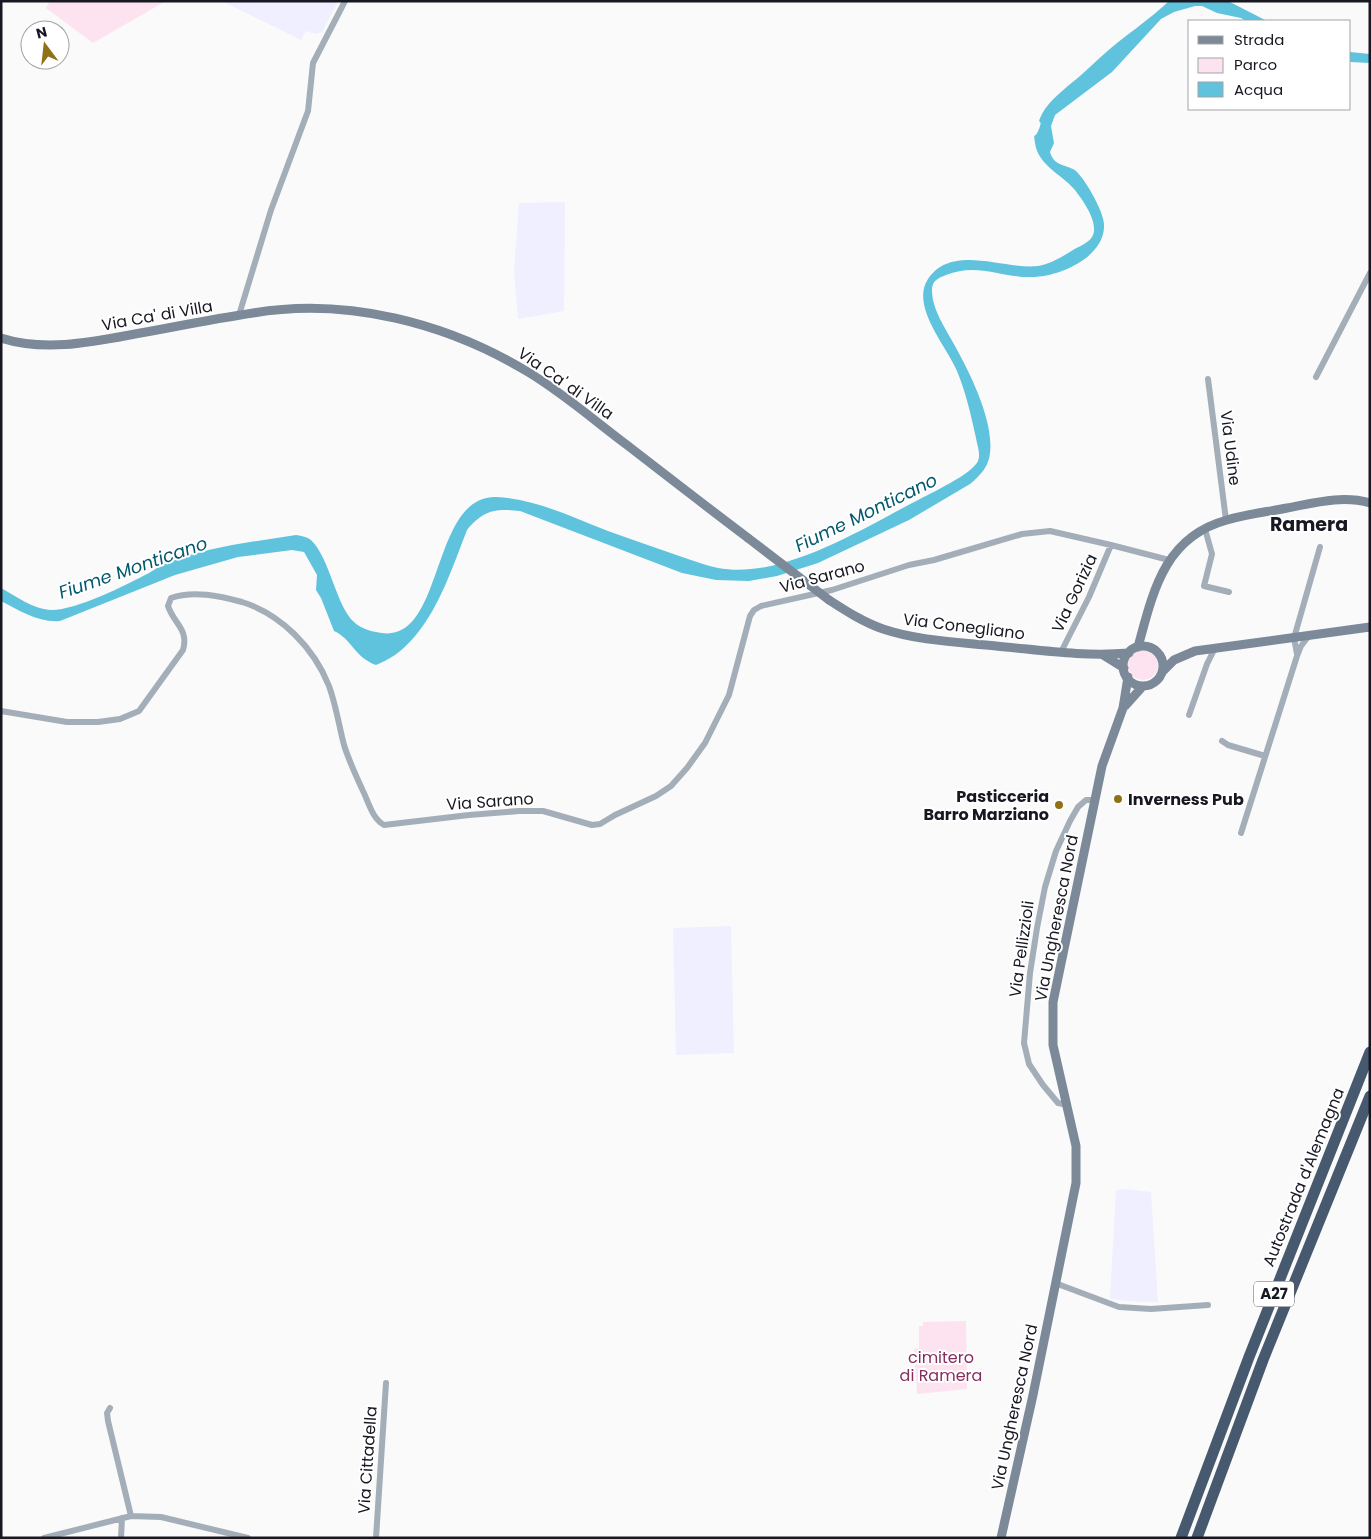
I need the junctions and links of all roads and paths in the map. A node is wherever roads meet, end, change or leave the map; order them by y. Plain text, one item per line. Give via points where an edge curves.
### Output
1 (345, 1) edge
2 (1370, 273) edge
3 (239, 315) junction
4 (1, 338) edge
5 (1316, 377) dead end
6 (1208, 379) dead end
7 (1370, 503) edge
8 (1226, 520) junction
9 (1205, 529) junction
10 (1111, 545) junction
11 (1320, 547) dead end
12 (1169, 560) junction
13 (1229, 592) dead end
14 (829, 600) joint
15 (1370, 628) edge
16 (1308, 637) junction
17 (1294, 638) junction
18 (1138, 647) junction
19 (1214, 648) junction
20 (1203, 650) junction
21 (1061, 652) junction
22 (1129, 653) junction
23 (1102, 655) junction
24 (1297, 656) junction
25 (1207, 664) junction
26 (1124, 668) junction
27 (1162, 672) junction
28 (1128, 678) junction
29 (1143, 686) junction
30 (1123, 708) junction
31 (1, 711) edge
32 (1189, 715) dead end
33 (1222, 741) dead end
34 (1265, 756) junction
35 (1096, 800) junction
36 (1241, 833) dead end
37 (1370, 1052) edge
38 (1370, 1096) edge
39 (1068, 1105) junction
40 (1055, 1283) junction
41 (1208, 1305) dead end
42 (386, 1383) dead end
43 (110, 1408) dead end
44 (131, 1516) junction
45 (122, 1518) junction
46 (44, 1538) edge
47 (121, 1538) edge
48 (248, 1538) edge
49 (376, 1538) edge
50 (1001, 1538) edge
51 (1181, 1538) edge
52 (1197, 1538) edge

1 - 3 street via 313,63 308,111 271,210
2 - 5 street
3 - 4 main road, Via Ca' di Villa via 64,345
3 - 14 main road, Via Ca' di Villa, bridge via 265,310 321,308 365,313 411,321 462,339 511,362 548,385
6 - 8 street, Via Udine
7 - 8 main road via 1331,500
8 - 9 main road
9 - 12 main road via 1185,542
9 - 13 street via 1212,554 1204,586
10 - 12 street, Via Sarano
10 - 21 street, Via Gorizia
10 - 31 street, Via Sarano via 1050,531 1022,534 832,590 761,606 750,616 729,695 705,743 687,768 671,786 656,796 600,824 592,825 543,812 519,811 384,825 376,820 358,779 345,747 329,686 315,661 284,624 257,607 232,599 182,594 171,598 170,613 186,640 183,650 139,711 120,719 98,722 67,722
11 - 17 street
12 - 18 main road via 1152,594
14 - 21 main road, Via Conegliano via 874,626 912,636
15 - 16 main road
16 - 17 main road
16 - 24 street
17 - 19 main road
17 - 24 street
18 - 22 main road, Via Conegliano
18 - 27 main road via 1150,647 1160,654
19 - 20 main road
19 - 25 street
20 - 25 street
20 - 27 main road via 1181,656
21 - 23 main road, Via Conegliano
22 - 23 main road, Via Conegliano
22 - 26 main road
23 - 26 main road, Via Conegliano
24 - 34 street
25 - 32 street
26 - 28 main road
27 - 29 main road via 1155,682
28 - 29 main road
28 - 30 main road, Via Ungheresca Nord
29 - 30 main road, Via Ungheresca Nord
30 - 35 main road, Via Ungheresca Nord via 1104,758
33 - 34 street via 1228,746
34 - 36 street
35 - 39 main road, Via Ungheresca Nord via 1053,1002 1053,1045
35 - 39 street, Via Pellizzioli via 1086,800 1078,807 1056,851 1041,903 1027,1006 1024,1044 1027,1058 1051,1095
37 - 51 highway, Autostrada d'Alemagna / A27 via 1245,1366
38 - 52 highway, Autostrada d'Alemagna / A27 via 1263,1360
39 - 40 main road, Via Ungheresca Nord via 1076,1146 1076,1183
40 - 41 street via 1119,1307
40 - 50 main road, Via Ungheresca Nord
42 - 49 street, Via Cittadella
43 - 44 street via 108,1422
44 - 45 street
44 - 48 street via 160,1517
45 - 46 street
45 - 47 street

